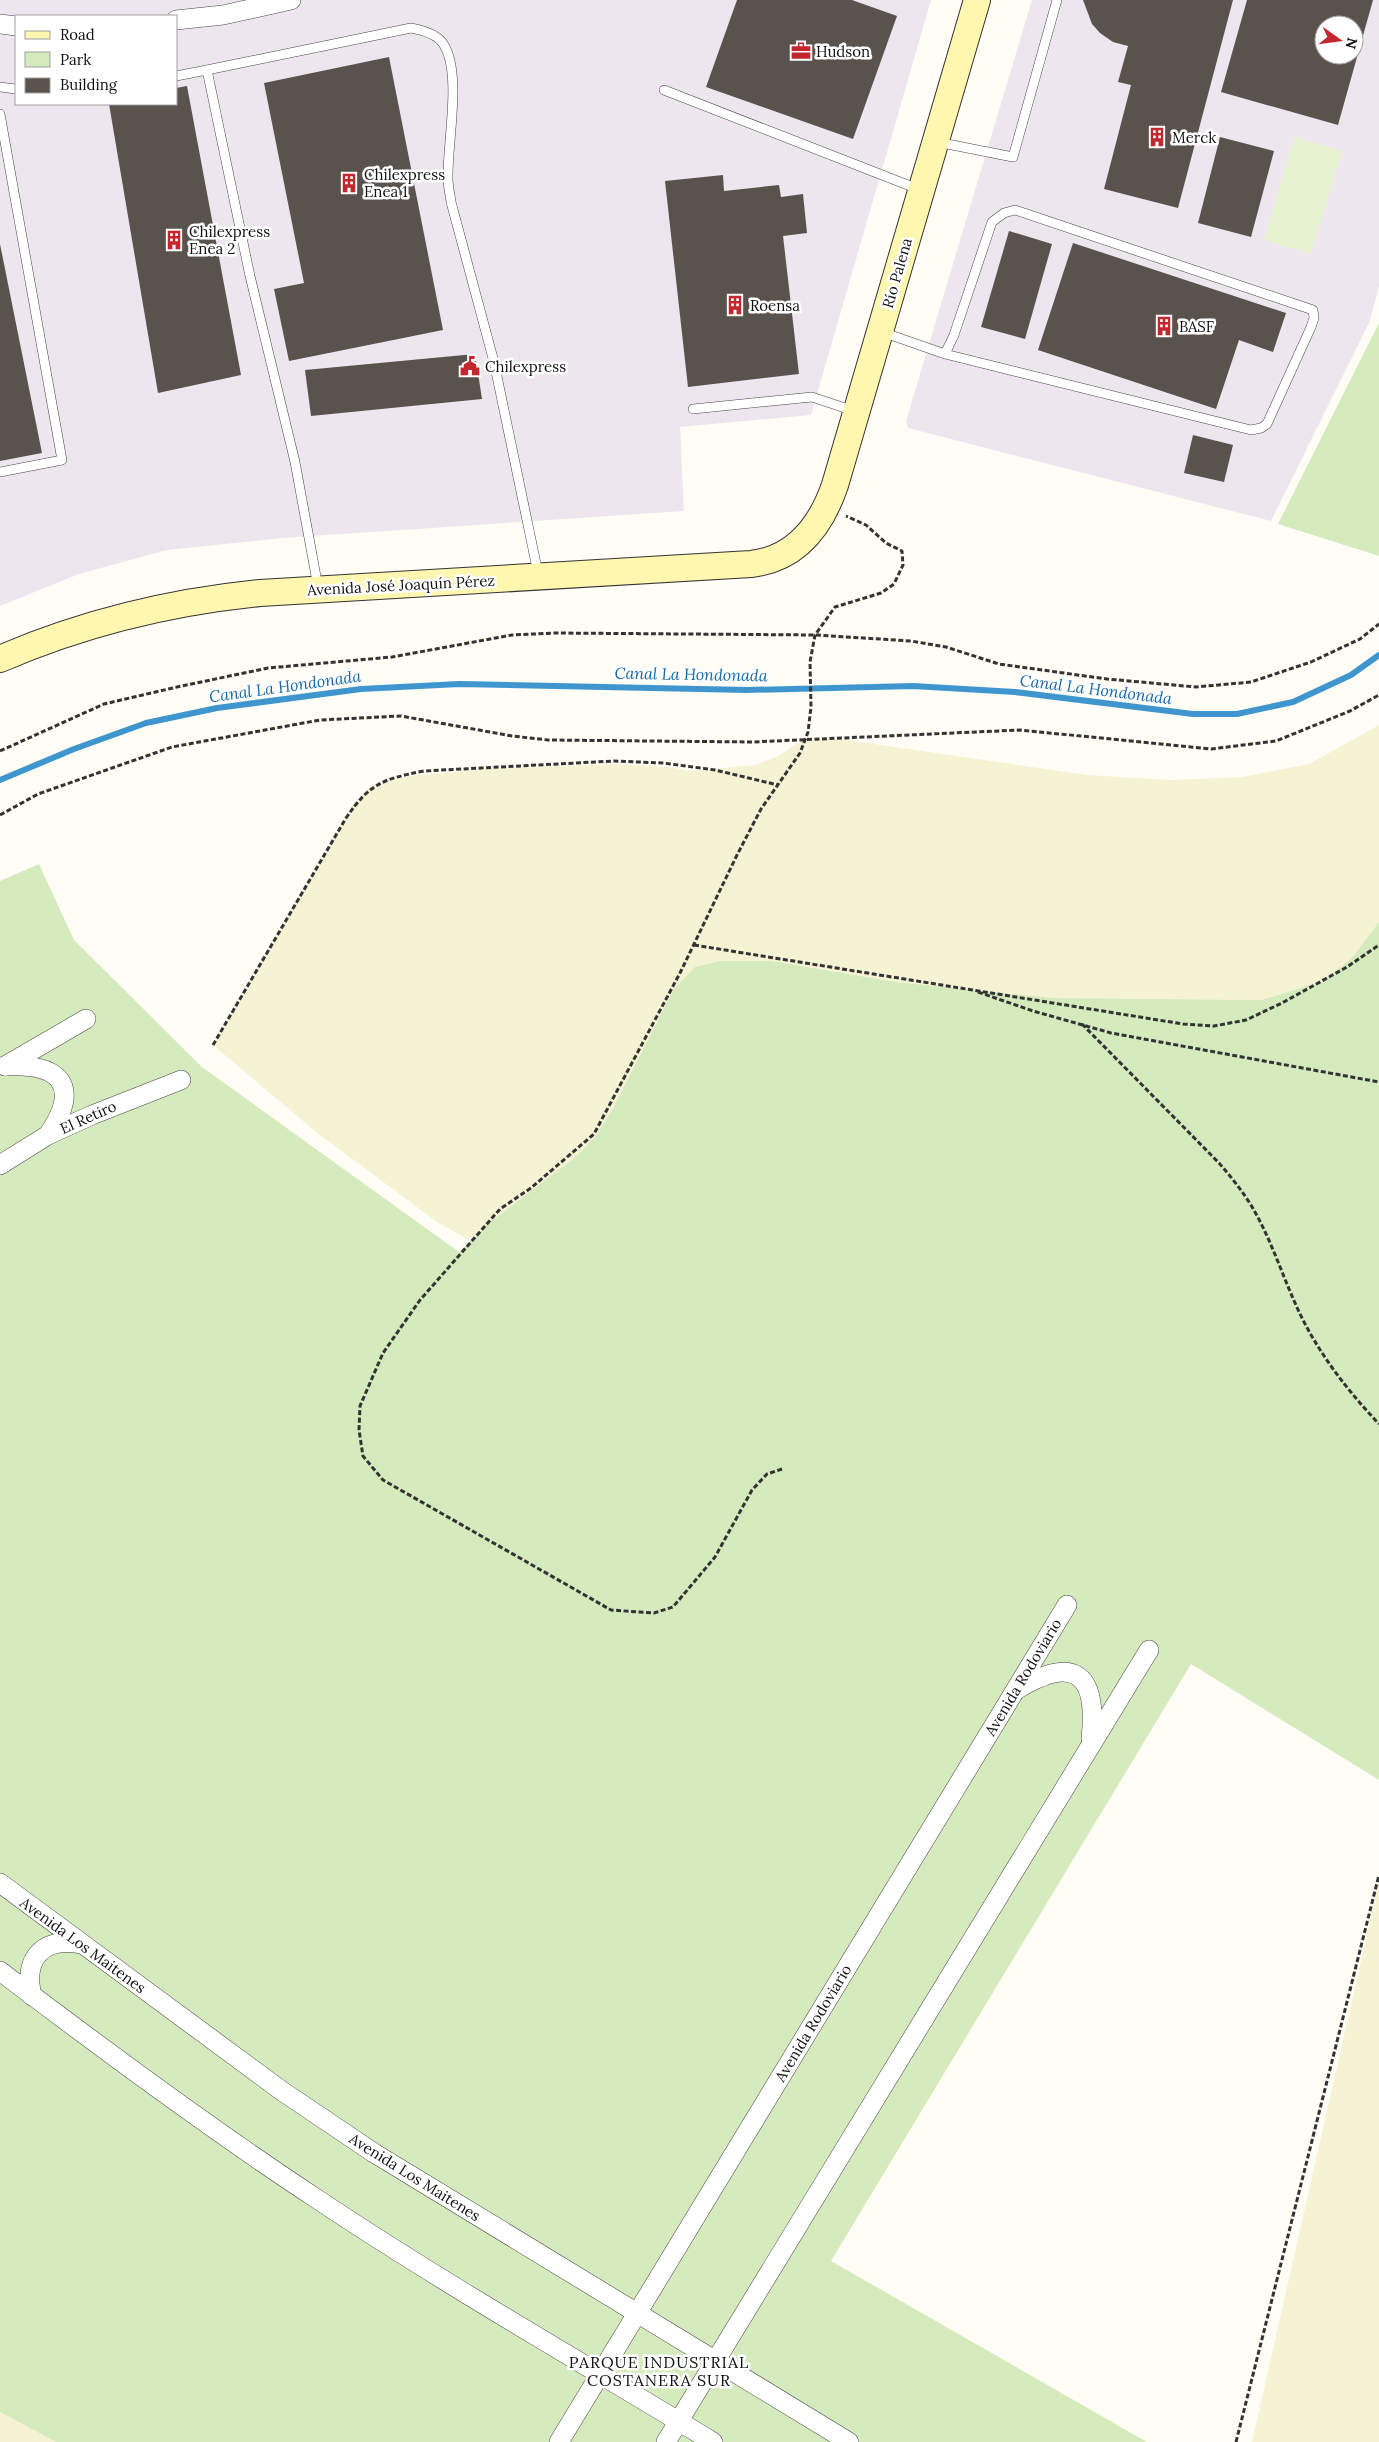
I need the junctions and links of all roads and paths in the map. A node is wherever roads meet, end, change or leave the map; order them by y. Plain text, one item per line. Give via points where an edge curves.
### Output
1 (291, 0) edge
2 (977, 0) edge
3 (1058, 0) edge
4 (178, 20) edge
5 (0, 24) edge
6 (15, 26) edge
7 (208, 70) junction
8 (178, 76) edge
9 (0, 87) edge
10 (15, 88) edge
11 (664, 90) dead end
12 (0, 114) edge
13 (935, 142) junction
14 (921, 190) junction
15 (880, 331) junction
16 (945, 354) junction
17 (693, 409) dead end
18 (856, 412) junction
19 (0, 472) edge
20 (827, 507) junction
21 (804, 539) joint
22 (539, 576) junction
23 (319, 590) junction
24 (1379, 624) edge
25 (815, 635) junction
26 (0, 659) edge
27 (1379, 695) edge
28 (805, 739) junction
29 (0, 751) edge
30 (778, 785) junction
31 (0, 816) edge
32 (694, 945) junction
33 (1379, 945) edge
34 (969, 989) junction
35 (86, 1019) dead end
36 (1082, 1024) junction
37 (213, 1045) dead end
38 (3, 1068) edge
39 (182, 1080) dead end
40 (1379, 1082) edge
41 (48, 1135) junction
42 (0, 1164) edge
43 (1379, 1424) edge
44 (782, 1470) dead end
45 (1067, 1605) dead end
46 (1148, 1650) dead end
47 (1015, 1690) junction
48 (1090, 1743) junction
49 (1379, 1875) edge
50 (0, 1883) edge
51 (82, 1944) junction
52 (0, 1972) edge
53 (32, 1996) junction
54 (637, 2314) junction
55 (716, 2361) junction
56 (600, 2375) junction
57 (679, 2422) junction
58 (559, 2442) edge
59 (666, 2442) edge
60 (712, 2442) edge
61 (849, 2442) edge
62 (1236, 2442) edge

1 - 4 street via 255,9
2 - 13 main road, Río Palena
3 - 13 lane via 1013,157
5 - 6 street
7 - 8 lane
7 - 22 lane via 411,28 444,43 453,81 448,180 451,202 494,362
7 - 23 lane via 250,276 296,462
9 - 10 lane
11 - 14 lane
12 - 19 lane via 62,460
13 - 14 main road, Río Palena
14 - 15 main road, Río Palena
15 - 16 lane
15 - 18 main road, Río Palena
16 - 16 lane via 992,222 1015,210 1313,310 1314,318 1267,424 1251,430
17 - 18 lane via 812,397
18 - 20 main road, Río Palena
20 - 21 main road, Río Palena
20 - 25 path via 866,524 886,543 902,551 903,565 894,584 881,593 835,607
21 - 22 main road, Avenida José Joaquín Pérez via 781,556 761,563
22 - 23 main road, Avenida José Joaquín Pérez
23 - 26 main road, Avenida José Joaquín Pérez via 230,596 165,607 90,627
24 - 25 path via 1360,639 1303,665 1251,682 1196,687 998,664 946,647 911,642
25 - 28 path via 810,662 811,707
25 - 29 path via 512,635 392,658 268,668 104,704
27 - 28 path via 1350,711 1276,741 1210,749 1020,730
28 - 30 path via 800,753
28 - 31 path via 753,742 548,740 401,716 320,720 172,747 38,794
30 - 32 path via 737,855
30 - 37 path via 715,770 663,763 614,762 424,770 377,784 359,800 346,818
32 - 34 path
32 - 44 path via 594,1134 531,1188 500,1209 420,1300 383,1353 360,1406 360,1439 363,1456 383,1480 611,1610 632,1612 654,1613 673,1607 715,1557 752,1490 767,1474
33 - 34 path via 1282,1003 1246,1020 1214,1026 1183,1024
34 - 36 path
35 - 38 street
36 - 40 path via 1193,1049
36 - 43 path via 1238,1186 1268,1238 1290,1294 1319,1348 1336,1374
38 - 41 street via 40,1066 56,1075 61,1082 64,1095 62,1109
39 - 41 street, El Retiro
41 - 42 street, El Retiro
45 - 47 street, Avenida Rodoviario
46 - 48 street
47 - 48 street via 1053,1673 1069,1672 1081,1677 1087,1684 1091,1705
47 - 54 street, Avenida Rodoviario
48 - 55 street
49 - 62 path
50 - 51 street, Avenida Los Maitenes
51 - 53 street via 60,1942 38,1953 29,1978
51 - 54 street, Avenida Los Maitenes via 374,2153
52 - 53 street
53 - 56 street via 316,2199
54 - 55 street, Avenida Los Maitenes
54 - 56 street, Avenida Rodoviario
55 - 57 street
55 - 61 street, Avenida Los Maitenes
56 - 57 street
56 - 58 street, Avenida Rodoviario
57 - 59 street
57 - 60 street

